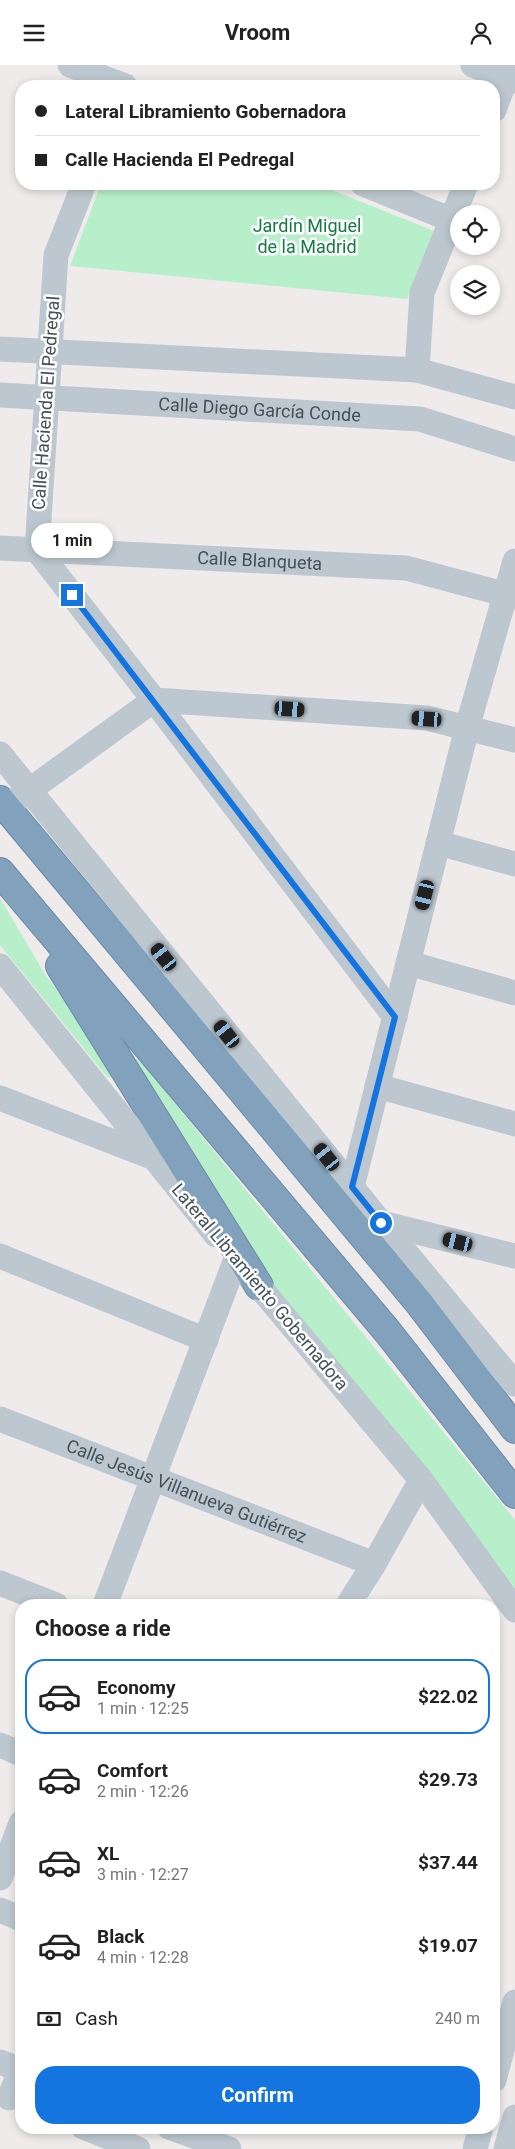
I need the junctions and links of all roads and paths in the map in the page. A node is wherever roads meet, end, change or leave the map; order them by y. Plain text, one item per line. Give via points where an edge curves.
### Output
1 (70, 65) edge
2 (473, 65) edge
3 (511, 75) edge
4 (121, 80) edge
5 (500, 98) edge
6 (82, 190) edge
7 (379, 190) edge
8 (464, 190) edge
9 (458, 205) edge
10 (450, 219) edge
11 (450, 225) edge
12 (0, 349) edge
13 (49, 351) junction
14 (417, 370) junction
15 (0, 395) edge
16 (515, 397) edge
17 (46, 398) junction
18 (515, 449) edge
19 (0, 548) edge
20 (37, 550) junction
21 (515, 561) edge
22 (510, 595) edge
23 (154, 700) junction
24 (467, 728) junction
25 (515, 740) edge
26 (0, 754) edge
27 (29, 789) junction
28 (3, 803) edge
29 (438, 843) junction
30 (515, 864) edge
31 (6, 879) edge
32 (408, 963) junction
33 (0, 966) edge
34 (515, 993) edge
35 (395, 1017) junction
36 (377, 1086) junction
37 (0, 1098) edge
38 (515, 1124) edge
39 (152, 1157) junction
40 (352, 1187) junction
41 (381, 1223) junction
42 (0, 1256) edge
43 (515, 1256) edge
44 (236, 1259) junction
45 (258, 1286) junction
46 (206, 1340) junction
47 (515, 1384) edge
48 (0, 1419) edge
49 (515, 1429) edge
50 (153, 1478) junction
51 (420, 1480) junction
52 (515, 1495) edge
53 (374, 1565) junction
54 (0, 1583) edge
55 (41, 1599) edge
56 (106, 1599) edge
57 (352, 1599) edge
58 (515, 1610) edge
59 (0, 1745) edge
60 (15, 1751) edge
61 (15, 1839) edge
62 (0, 1879) edge
63 (0, 1910) edge
64 (15, 1916) edge
65 (515, 2002) edge
66 (500, 2057) edge
67 (0, 2062) edge
68 (15, 2068) edge
69 (15, 2086) edge
70 (10, 2099) edge
71 (515, 2117) edge
72 (100, 2134) edge
73 (186, 2134) edge
74 (479, 2134) edge
75 (220, 2148) edge
76 (138, 2149) edge
77 (475, 2149) edge
78 (506, 2149) edge

1 - 4 street
2 - 3 street
3 - 5 street
6 - 13 street, Calle Hacienda El Pedregal via 56,255
7 - 10 street
8 - 9 street
11 - 14 street via 422,293
12 - 13 street
13 - 14 street
13 - 17 street, Calle Hacienda El Pedregal
14 - 16 street
15 - 17 street, Calle Diego García Conde
17 - 18 street, Calle Diego García Conde via 420,419
17 - 20 street, Calle Hacienda El Pedregal
19 - 20 street, Calle Blanqueta
20 - 22 street, Calle Blanqueta via 406,568
20 - 23 street
21 - 22 street
22 - 24 street
23 - 24 street via 427,719
23 - 27 street
23 - 35 street
24 - 25 street
24 - 29 street
26 - 27 street
27 - 28 street
27 - 40 street
28 - 49 highway via 407,1288
29 - 30 street
29 - 32 street
31 - 45 highway
31 - 52 highway via 387,1331
32 - 34 street
32 - 35 street
33 - 39 street, Lateral Libramiento Gobernadora
35 - 36 street
36 - 38 street
36 - 40 street
37 - 39 street
39 - 44 street, Lateral Libramiento Gobernadora
40 - 41 street
41 - 43 street
41 - 47 street
42 - 46 street
44 - 45 street, Lateral Libramiento Gobernadora
44 - 46 street
45 - 51 street, Lateral Libramiento Gobernadora
46 - 50 street
48 - 50 street, Calle Jesús Villanueva Gutiérrez
50 - 53 street, Calle Jesús Villanueva Gutiérrez
50 - 56 street
51 - 53 street
51 - 58 street, Lateral Libramiento Gobernadora
53 - 57 street
54 - 55 street
59 - 60 street
61 - 62 street
63 - 64 street
65 - 66 street
67 - 68 street
69 - 70 street
71 - 78 street
72 - 76 street
73 - 75 street
74 - 77 street

